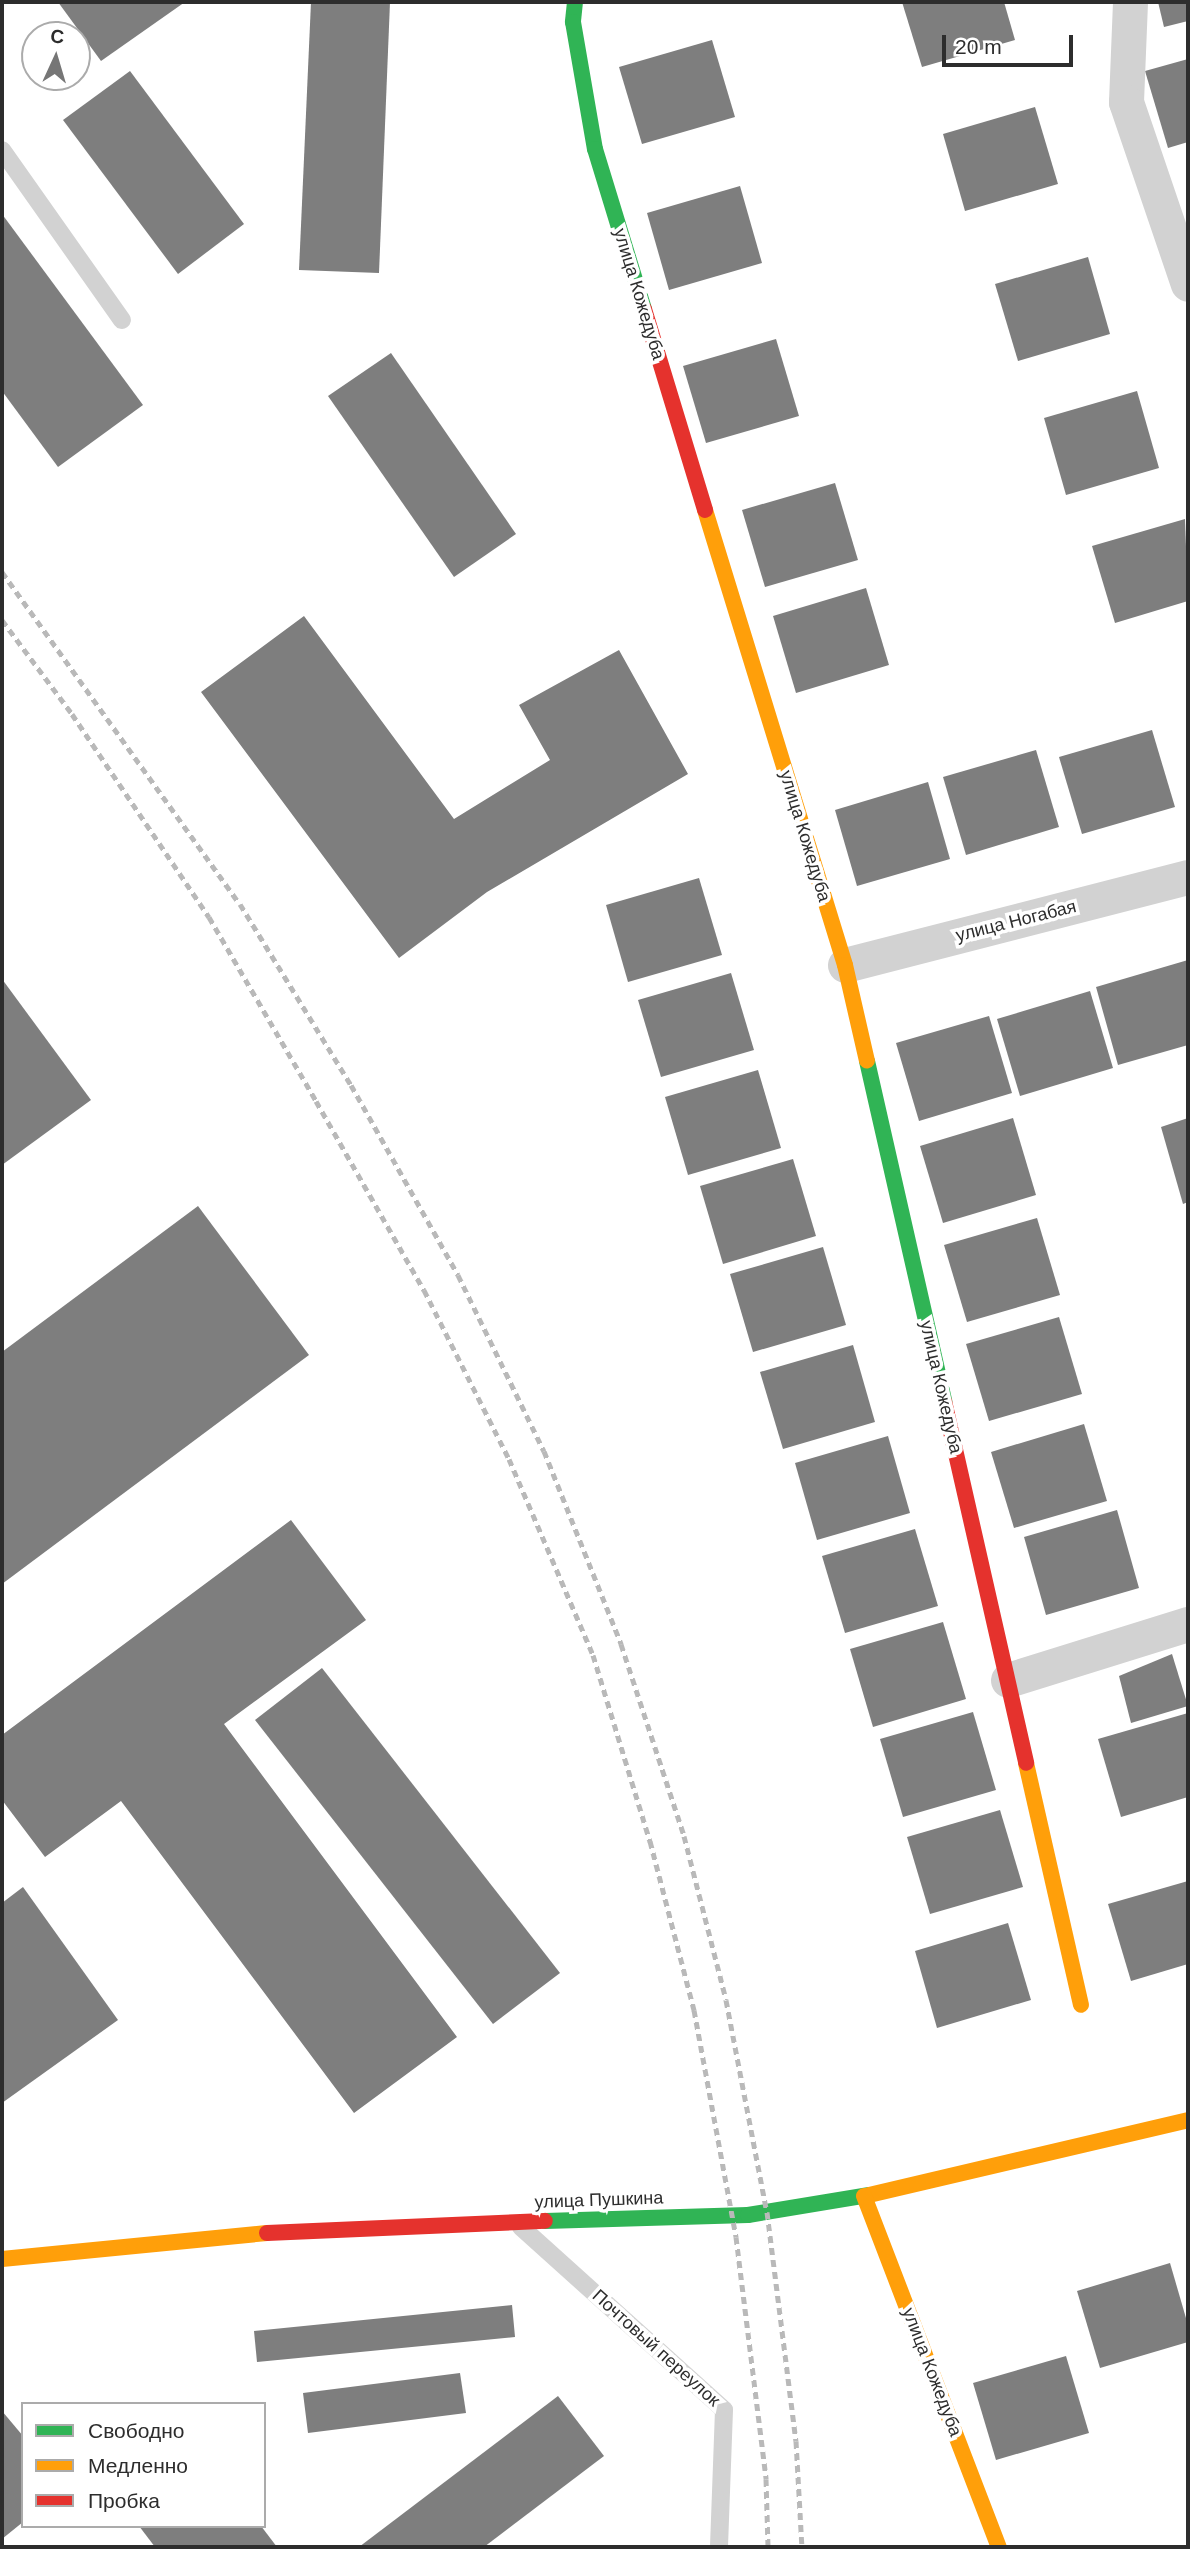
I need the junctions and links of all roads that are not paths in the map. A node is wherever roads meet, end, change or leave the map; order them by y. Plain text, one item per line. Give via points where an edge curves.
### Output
1 (575, 2) edge
2 (1130, 2) edge
3 (2, 149) edge
4 (1188, 284) edge
5 (122, 320) dead end
6 (1188, 877) edge
7 (845, 965) junction
8 (1188, 1624) edge
9 (1008, 1680) junction
10 (1081, 2005) dead end
11 (1188, 2120) edge
12 (864, 2196) junction
13 (516, 2222) junction
14 (2, 2259) edge
15 (719, 2547) edge
16 (999, 2547) edge

1 - 7 street, улица Кожедуба via 573,22 595,149
2 - 4 street via 1125,102
3 - 5 lane
6 - 7 street, улица Ногабая
7 - 9 street, улица Кожедуба
8 - 9 street
9 - 10 street, улица Кожедуба
11 - 12 street, улица Пушкина
12 - 13 street, улица Пушкина via 748,2215
12 - 16 street, улица Кожедуба
13 - 14 street, улица Пушкина via 304,2229
13 - 15 lane, Почтовый переулок via 724,2410

